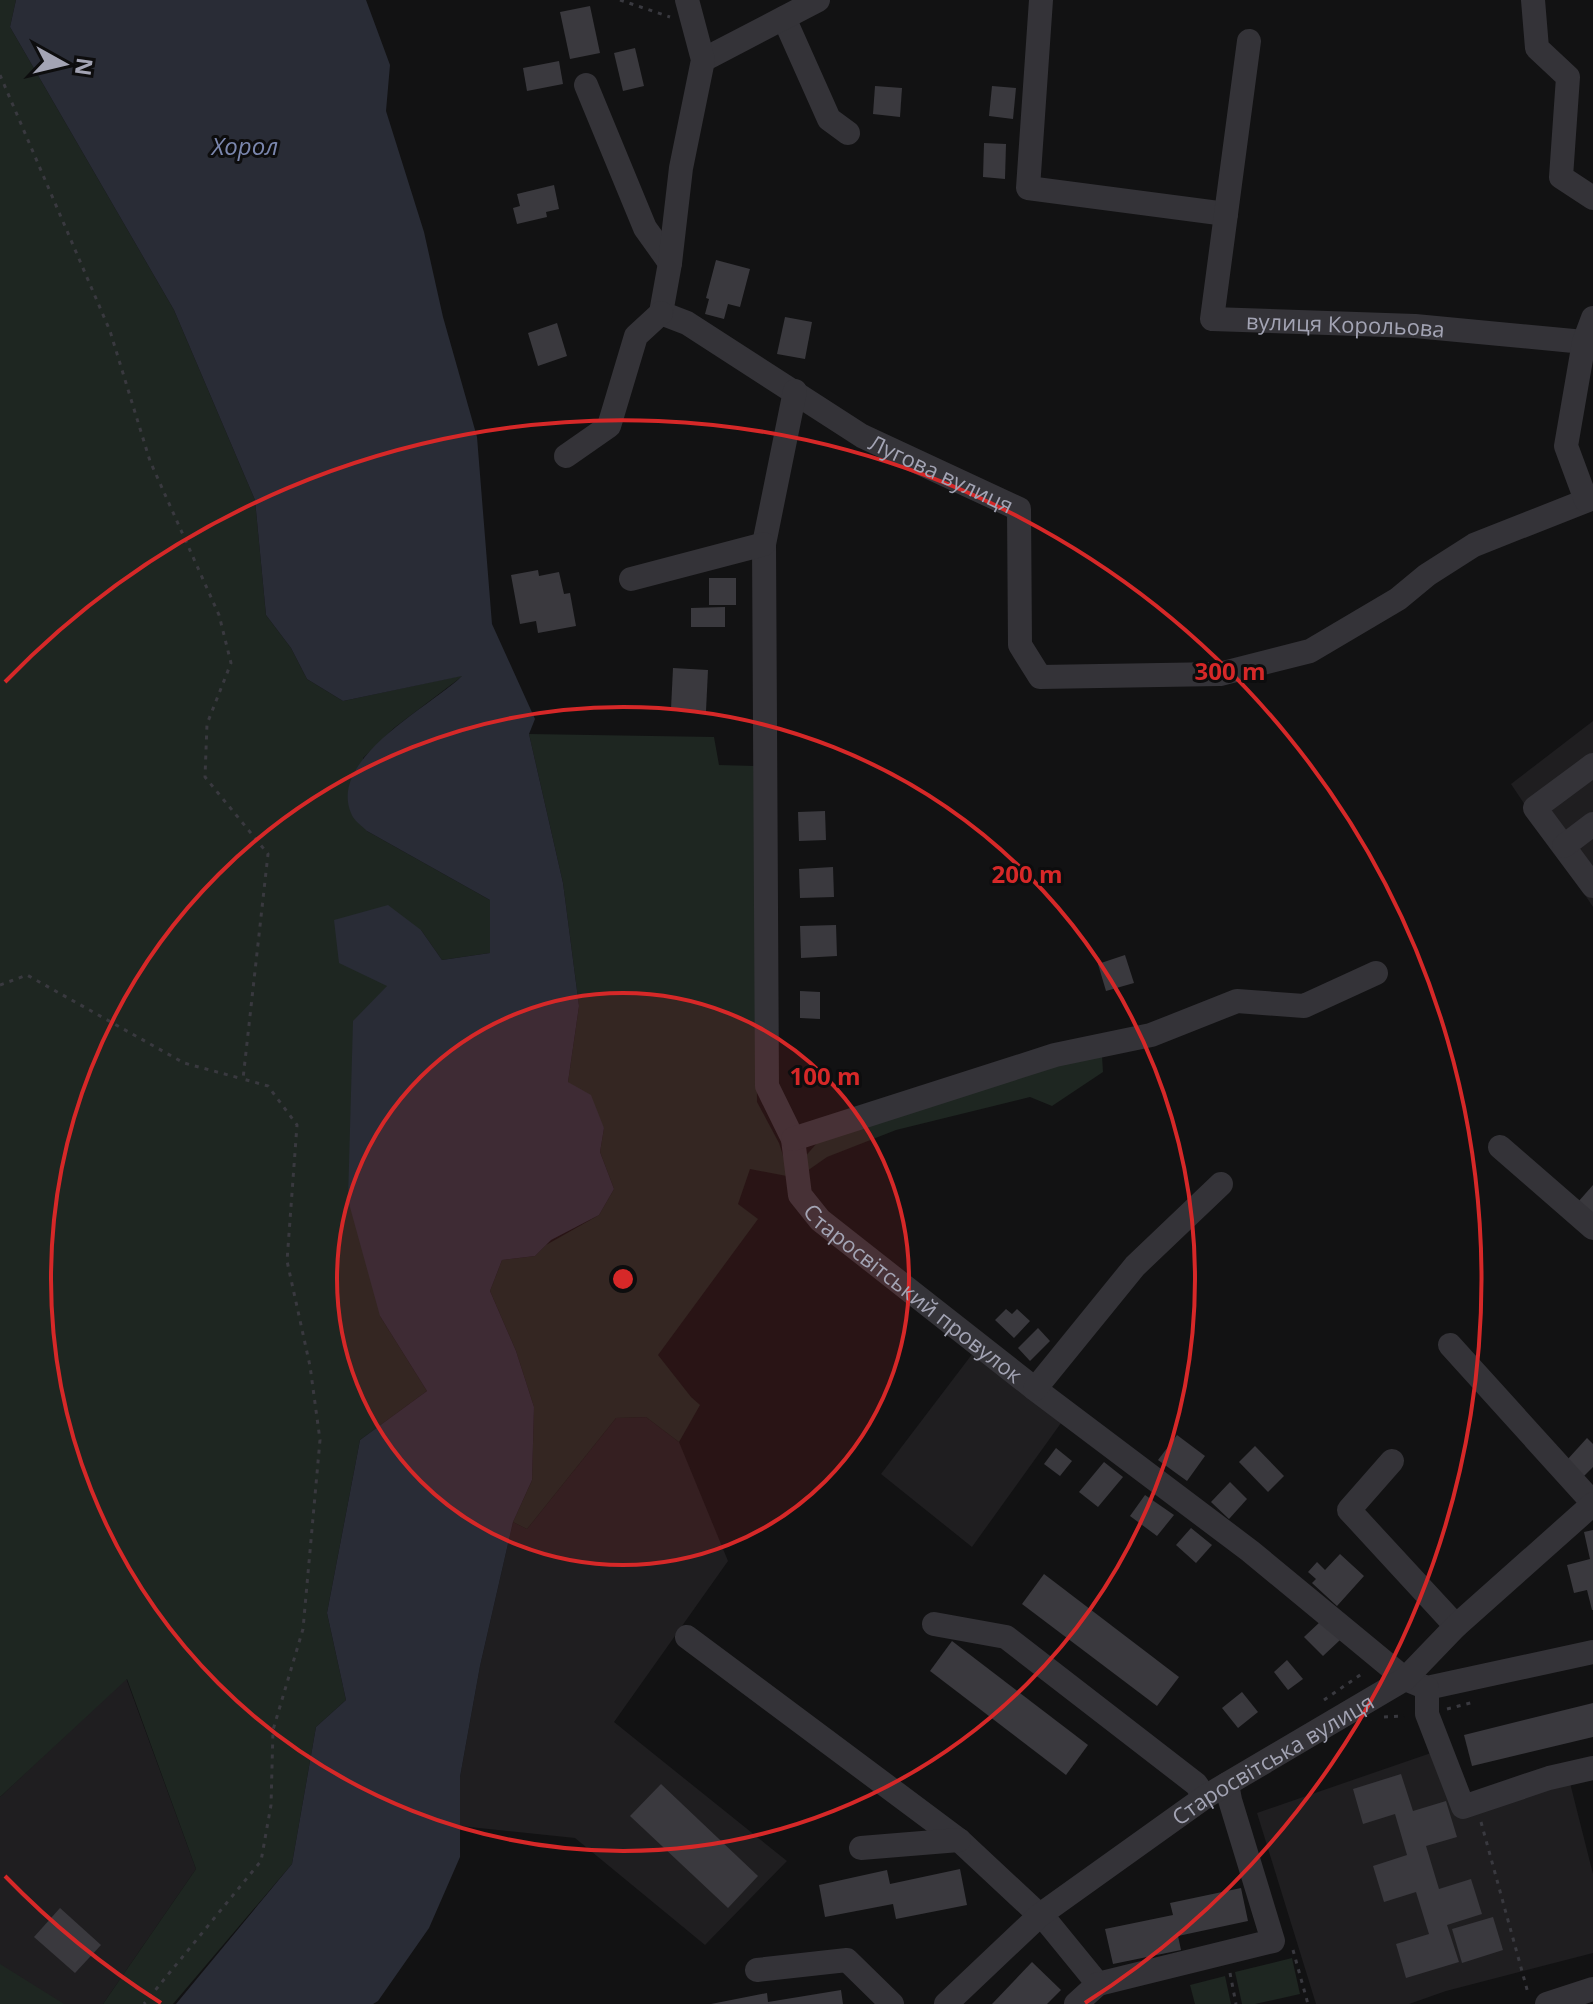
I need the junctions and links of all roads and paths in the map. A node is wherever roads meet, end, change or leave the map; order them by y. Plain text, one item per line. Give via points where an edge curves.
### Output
1 (620, 0) edge
2 (687, 0) edge
3 (818, 0) edge
4 (1041, 0) edge
5 (1533, 0) edge
6 (784, 18) junction
7 (692, 25) junction
8 (1249, 41) dead end
9 (703, 60) junction
10 (0, 75) edge
11 (586, 85) dead end
12 (848, 133) dead end
13 (1593, 198) edge
14 (1226, 214) junction
15 (670, 263) junction
16 (661, 313) junction
17 (1593, 318) edge
18 (1584, 342) junction
19 (795, 391) junction
20 (566, 456) dead end
21 (1589, 499) edge
22 (764, 544) junction
23 (631, 579) dead end
24 (1593, 765) edge
25 (1593, 824) edge
26 (1564, 846) junction
27 (1593, 886) edge
28 (1376, 973) dead end
29 (0, 985) edge
30 (243, 1079) junction
31 (793, 1139) junction
32 (1500, 1147) dead end
33 (1221, 1184) dead end
34 (1593, 1228) edge
35 (1450, 1345) dead end
36 (1035, 1389) junction
37 (1392, 1461) dead end
38 (1593, 1504) edge
39 (934, 1624) dead end
40 (1456, 1626) junction
41 (687, 1637) dead end
42 (1593, 1652) edge
43 (1416, 1684) junction
44 (1473, 1702) dead end
45 (1427, 1714) junction
46 (1372, 1718) dead end
47 (1593, 1768) edge
48 (1227, 1784) junction
49 (1205, 1797) junction
50 (1476, 1803) junction
51 (959, 1840) junction
52 (861, 1848) dead end
53 (1040, 1915) junction
54 (1273, 1941) junction
55 (1226, 1954) junction
56 (757, 1970) dead end
57 (1098, 1984) junction
58 (1593, 1989) edge
59 (144, 2004) edge
60 (892, 2004) edge
61 (946, 2004) edge
62 (1076, 2004) edge
63 (1236, 2004) edge
64 (1308, 2004) edge
65 (1531, 2004) edge
66 (1547, 2004) edge

1 - 7 path
2 - 7 street
3 - 6 street
4 - 14 street via 1028,188
5 - 13 street via 1537,48 1568,77 1561,177
6 - 9 street
6 - 12 street via 829,119
7 - 9 street
8 - 14 street, вулиця Корольова
9 - 15 street via 681,168
10 - 30 path via 110,331 150,461 219,615 231,663 207,724 205,777 268,854
11 - 15 street via 645,228
14 - 18 street, вулиця Корольова via 1212,319 1415,326
15 - 16 street
16 - 19 street, Лугова вулиця via 687,323
16 - 20 street via 636,336 609,426
17 - 18 street
18 - 21 street via 1566,446
19 - 21 street, Лугова вулиця via 862,436 1019,509 1020,645 1040,677 1220,674 1310,651 1398,599 1474,545
19 - 22 street, Старосвітський провулок
22 - 23 street
22 - 31 street, Старосвітський провулок via 767,1086
24 - 26 street via 1535,808
25 - 26 street
26 - 27 street
28 - 31 street via 1304,1006 1237,1001 1151,1035 1055,1055
29 - 30 path via 27,975 184,1063
30 - 59 path via 268,1086 297,1125 287,1261 320,1440 303,1629 273,1730 271,1805 261,1861
31 - 36 street, Старосвітський провулок via 800,1195 820,1220
32 - 34 street
33 - 36 street via 1135,1266
35 - 38 street
36 - 43 street, Старосвітський провулок
37 - 40 street via 1349,1510
38 - 40 street, Старосвітська вулиця
39 - 49 street via 1006,1637 1196,1784
40 - 43 street, Старосвітська вулиця
41 - 51 street
42 - 43 street
43 - 45 street
43 - 48 street, Старосвітська вулиця
44 - 45 path
45 - 46 path
45 - 50 street via 1463,1807
47 - 50 street
48 - 49 street, Старосвітська вулиця
48 - 54 street
49 - 53 street, Старосвітська вулиця
50 - 65 path
51 - 52 street
51 - 53 street
53 - 57 street
53 - 61 street, Старосвітська вулиця
54 - 55 street
54 - 64 path via 1289,1937
55 - 57 street
55 - 63 path
56 - 60 street via 847,1960
57 - 62 street
58 - 66 street

